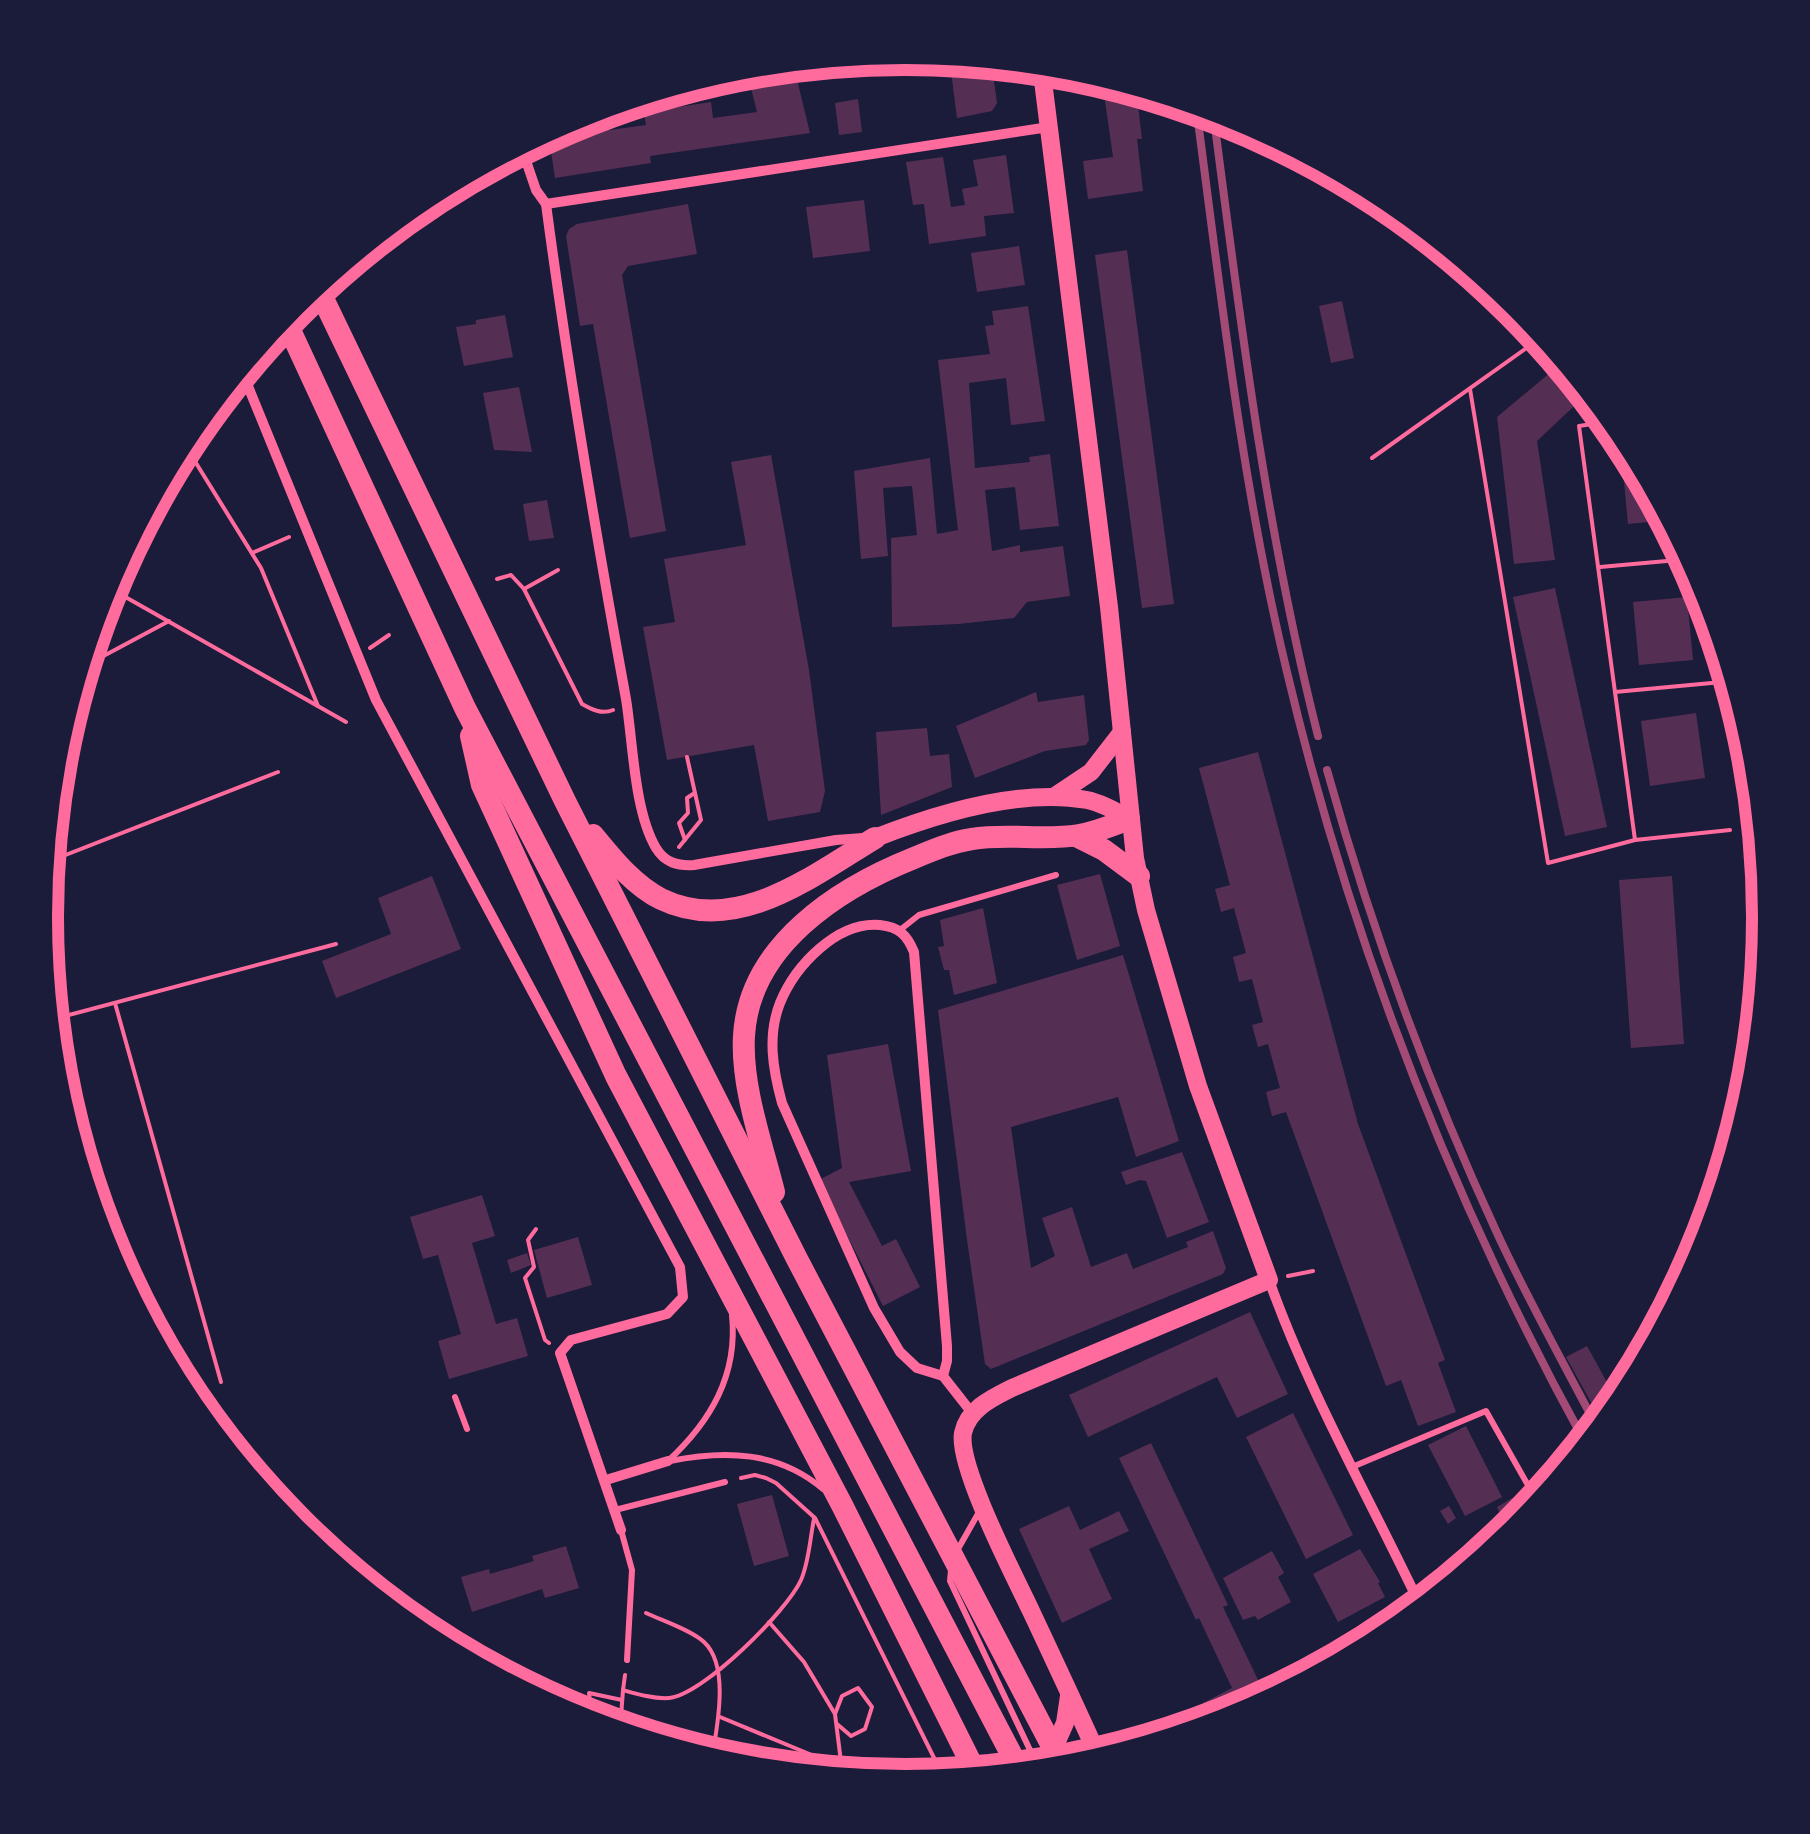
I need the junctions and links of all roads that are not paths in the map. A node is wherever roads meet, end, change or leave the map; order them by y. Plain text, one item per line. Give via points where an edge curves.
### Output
1 (1043, 82) edge
2 (1050, 127) junction
3 (526, 159) edge
4 (546, 204) junction
5 (324, 301) edge
6 (292, 333) edge
7 (247, 384) edge
8 (465, 708) junction
9 (1122, 732) junction
10 (1055, 796) junction
11 (565, 801) junction
12 (1130, 818) junction
13 (1746, 820) edge
14 (1076, 836) junction
15 (876, 838) junction
16 (1056, 875) dead end
17 (1139, 876) junction
18 (1752, 922) edge
19 (900, 930) junction
20 (785, 1234) junction
21 (1269, 1280) junction
22 (727, 1289) junction
23 (942, 1376) junction
24 (455, 1397) dead end
25 (972, 1413) junction
26 (466, 1429) dead end
27 (668, 1461) junction
28 (1351, 1467) junction
29 (606, 1480) junction
30 (725, 1482) road end
31 (1530, 1489) edge
32 (842, 1506) junction
33 (982, 1506) junction
34 (614, 1510) junction
35 (621, 1530) joint
36 (1415, 1593) edge
37 (626, 1660) road end
38 (1068, 1691) junction
39 (1092, 1743) edge
40 (1051, 1751) edge
41 (1054, 1751) edge
42 (1035, 1754) edge
43 (1013, 1757) edge
44 (970, 1762) edge

1 - 2 main road
2 - 4 street
2 - 9 main road
3 - 4 street
4 - 15 street via 640,800 654,844 680,866
5 - 11 highway
6 - 8 highway
7 - 29 street via 376,700 680,1266 683,1297 666,1314 572,1340 560,1353
8 - 22 highway via 482,786 616,1076
8 - 43 highway
9 - 10 main road via 1090,772
9 - 12 main road
10 - 12 main road via 1091,800
10 - 15 main road via 956,811
11 - 15 highway via 649,892 700,911 757,904
11 - 20 highway
12 - 14 highway
12 - 17 main road
13 - 18 street
14 - 17 highway
14 - 20 highway via 948,844 868,879 818,911 771,959 749,1010 744,1068
16 - 19 lane via 919,916
17 - 21 main road via 1198,1086
19 - 23 street via 914,952 947,1346
19 - 23 street via 854,927 830,940 792,979 772,1038 773,1070 874,1308 900,1352 916,1368
20 - 41 highway
21 - 25 main road via 1012,1388
21 - 28 street
22 - 27 lane via 732,1352 724,1384 711,1413
22 - 32 highway
23 - 25 street
24 - 26 lane
25 - 33 main road via 962,1442
27 - 29 street
27 - 32 lane via 743,1454 797,1472
28 - 31 lane via 1486,1410
28 - 36 street
29 - 34 street
30 - 34 lane
32 - 44 highway
33 - 38 main road
33 - 42 lane via 951,1562 950,1581
34 - 35 street
35 - 37 lane via 632,1570
38 - 39 main road
38 - 40 main road via 1065,1723

